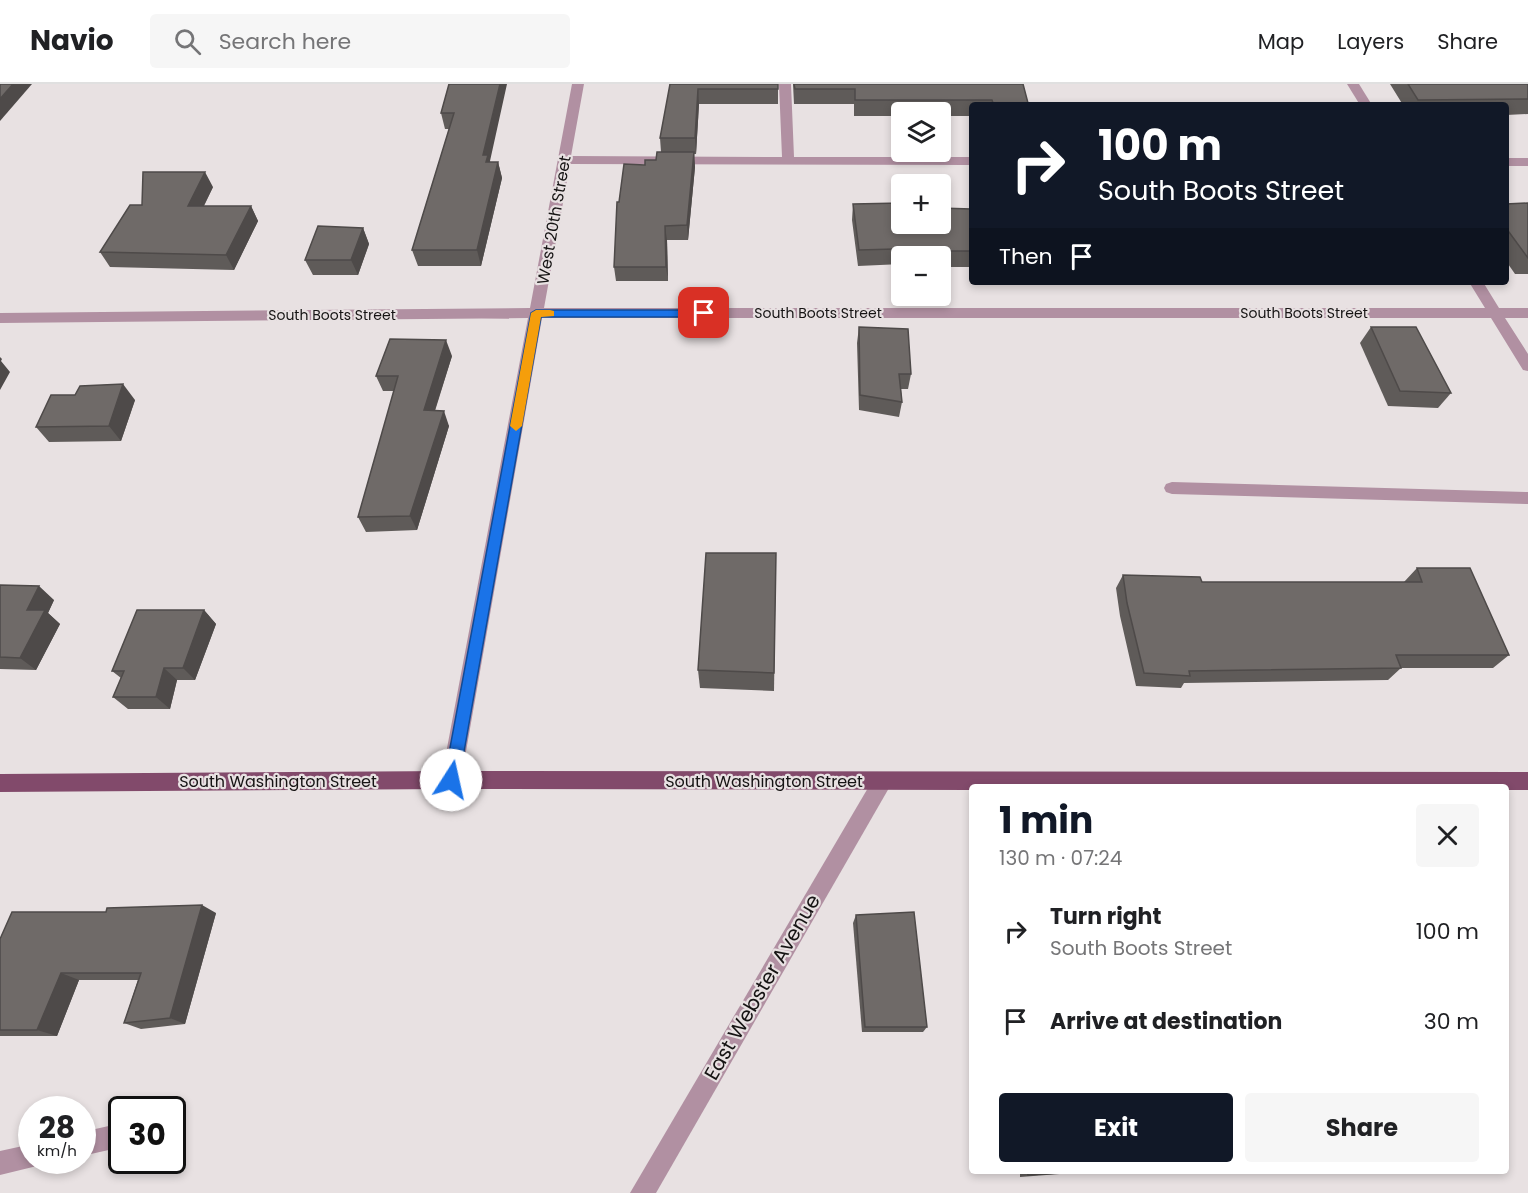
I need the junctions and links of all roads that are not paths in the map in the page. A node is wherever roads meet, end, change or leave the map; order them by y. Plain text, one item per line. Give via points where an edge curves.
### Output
1 (578, 84) edge
2 (785, 84) edge
3 (1353, 84) edge
4 (1364, 102) edge
5 (565, 160) junction
6 (788, 161) junction
7 (969, 161) edge
8 (1509, 162) edge
9 (1528, 162) edge
10 (1478, 285) edge
11 (536, 313) junction
12 (1496, 314) junction
13 (1528, 314) edge
14 (0, 318) edge
15 (1528, 366) edge
16 (1172, 488) dead end
17 (1528, 498) edge
18 (451, 780) junction
19 (1528, 781) edge
20 (882, 782) junction
21 (0, 783) edge
22 (18, 1159) edge
23 (0, 1163) edge
24 (642, 1193) edge

1 - 5 street, West 20th Street
2 - 6 street
3 - 4 street
5 - 6 street
5 - 11 street, West 20th Street
6 - 7 street
8 - 9 street
10 - 12 street
11 - 12 street, South Boots Street
11 - 14 street, South Boots Street
11 - 18 street, West 20th Street
12 - 13 street, South Boots Street
12 - 15 street
16 - 17 street
18 - 20 main road, South Washington Street
18 - 21 main road, South Washington Street
19 - 20 main road, South Washington Street
20 - 24 street, East Webster Avenue
22 - 23 street

